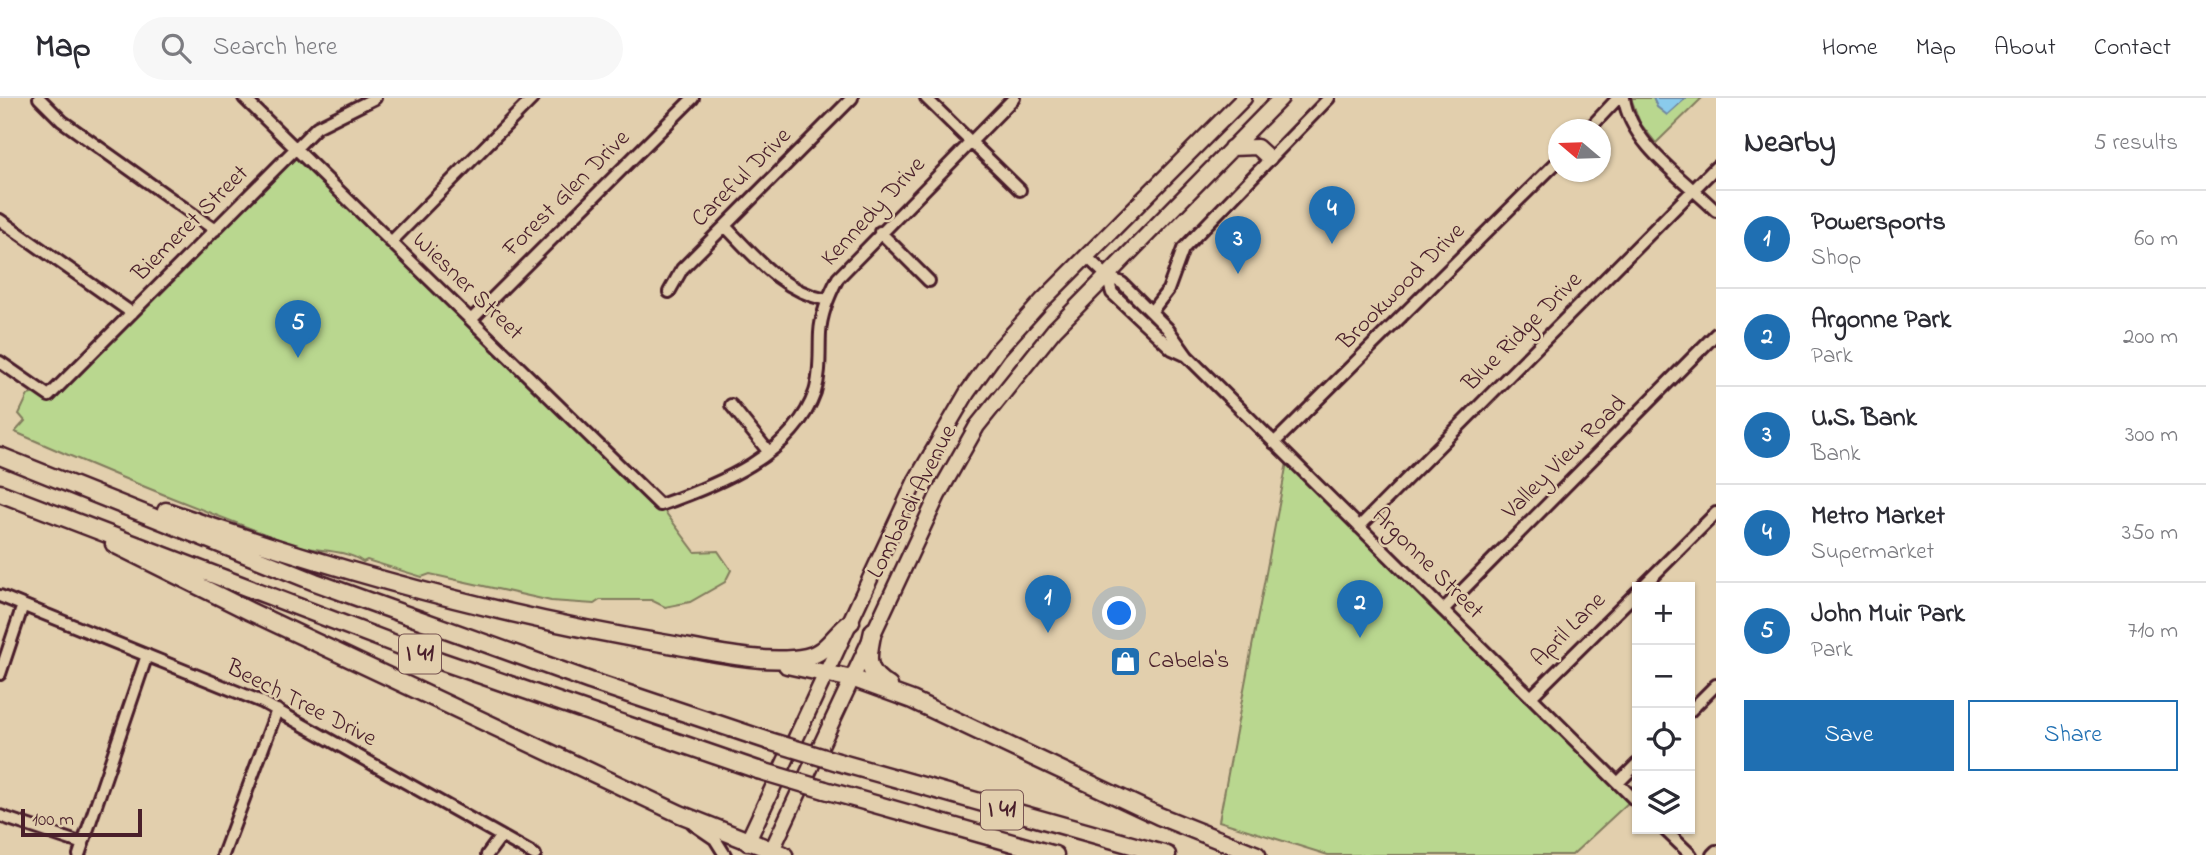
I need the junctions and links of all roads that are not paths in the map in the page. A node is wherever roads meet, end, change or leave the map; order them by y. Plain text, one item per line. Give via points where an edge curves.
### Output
1 (39, 98) edge
2 (244, 98) edge
3 (375, 98) edge
4 (533, 98) edge
5 (693, 98) edge
6 (852, 98) edge
7 (926, 98) edge
8 (1014, 98) edge
9 (1244, 98) edge
10 (1281, 98) edge
11 (1329, 98) edge
12 (1618, 98) edge
13 (1624, 98) edge
14 (1598, 119) edge
15 (1258, 122) junction
16 (971, 141) junction
17 (1257, 147) junction
18 (296, 148) junction
19 (1231, 148) junction
20 (1269, 158) junction
21 (1716, 167) edge
22 (1548, 171) edge
23 (1694, 189) junction
24 (1020, 190) dead end
25 (1716, 211) edge
26 (0, 220) edge
27 (725, 226) junction
28 (215, 230) junction
29 (880, 232) junction
30 (391, 242) junction
31 (1086, 256) junction
32 (1107, 276) junction
33 (929, 281) dead end
34 (669, 292) dead end
35 (827, 300) junction
36 (1151, 312) junction
37 (132, 313) junction
38 (471, 320) junction
39 (1716, 334) edge
40 (1188, 356) junction
41 (0, 362) edge
42 (731, 405) dead end
43 (1274, 443) junction
44 (768, 451) junction
45 (0, 456) edge
46 (0, 493) edge
47 (112, 500) junction
48 (660, 505) joint
49 (1716, 513) edge
50 (85, 525) junction
51 (1360, 527) junction
52 (1647, 582) edge
53 (0, 596) edge
54 (1632, 597) edge
55 (23, 605) junction
56 (1443, 610) junction
57 (851, 622) junction
58 (873, 631) junction
59 (147, 655) junction
60 (748, 656) junction
61 (828, 673) junction
62 (0, 674) edge
63 (851, 678) junction
64 (1716, 685) edge
65 (1531, 697) junction
66 (912, 700) junction
67 (1693, 708) edge
68 (278, 710) junction
69 (1632, 769) edge
70 (1618, 783) junction
71 (1632, 797) edge
72 (680, 814) junction
73 (0, 816) edge
74 (1669, 834) edge
75 (501, 836) junction
76 (745, 849) edge
77 (81, 850) edge
78 (774, 854) edge
79 (223, 855) edge
80 (487, 855) edge
81 (535, 855) edge
82 (726, 855) edge
83 (1055, 855) edge
84 (1167, 855) edge
85 (1257, 855) edge
86 (1691, 855) edge

1 - 28 street via 62,121
2 - 18 street, Wiesner Street
3 - 18 street, Biemeret Street via 329,118
4 - 30 street
5 - 38 street, Forest Glen Drive
6 - 27 street, Careful Drive
7 - 16 street
8 - 16 street, Kennedy Drive
9 - 31 main road, Lombardi Avenue
10 - 15 main road, Lombardi Avenue
11 - 20 street
12 - 14 street
13 - 23 street via 1632,122 1648,145
15 - 17 main road
15 - 19 main road, Lombardi Avenue
16 - 24 street
16 - 29 street, Kennedy Drive
17 - 19 main road
17 - 20 main road
18 - 28 street, Biemeret Street
18 - 30 street, Wiesner Street
19 - 32 main road, Lombardi Avenue
20 - 36 street via 1184,248 1168,290
21 - 23 street, Blue Ridge Drive
22 - 43 street, Brookwood Drive
23 - 25 street
23 - 51 street, Blue Ridge Drive
26 - 37 street
27 - 34 street, Careful Drive via 682,269
27 - 35 street via 789,285
28 - 37 street, Biemeret Street
29 - 33 street
29 - 35 street, Kennedy Drive via 843,272
30 - 38 street, Wiesner Street
31 - 32 street, Argonne Street
31 - 57 main road, Lombardi Avenue via 1020,325 963,399 922,469
32 - 36 street, Argonne Street via 1122,282
32 - 40 street, Argonne Street via 1112,293 1172,349
32 - 58 main road, Lombardi Avenue via 1025,363 973,432
35 - 44 street, Kennedy Drive via 815,392 801,419
36 - 40 street, Argonne Street
37 - 41 street, Biemeret Street via 49,396
38 - 48 street, Wiesner Street
39 - 56 street, Valley View Road
40 - 43 street, Argonne Street
42 - 44 street
43 - 51 street, Argonne Street
44 - 48 street, Kennedy Drive via 728,479
45 - 47 highway, I 41
46 - 50 highway, I 41
47 - 60 highway via 149,506 265,546 428,591 597,632
47 - 84 highway, I 41, bridge via 427,623 769,741
49 - 52 street, April Lane
50 - 72 highway via 131,555
50 - 83 highway, I 41, bridge via 432,658 758,770
51 - 56 street, Argonne Street
53 - 55 street, Beech Tree Drive
54 - 65 street, April Lane
55 - 59 street, Beech Tree Drive
55 - 62 street
56 - 65 street, Argonne Street
57 - 60 highway via 809,657
57 - 61 main road, Lombardi Avenue
58 - 63 main road, Lombardi Avenue
58 - 66 highway via 867,657 870,671
59 - 68 street, Beech Tree Drive
59 - 77 street
60 - 61 highway
61 - 63 highway
61 - 76 main road, Lombardi Avenue
63 - 66 highway
63 - 78 main road, Lombardi Avenue
64 - 67 street
65 - 70 street, Argonne Street
66 - 85 highway via 1160,816
68 - 75 street, Beech Tree Drive
68 - 79 street
69 - 70 street
70 - 71 street, Argonne Street
72 - 76 highway
72 - 82 street via 715,839
73 - 77 street
74 - 86 street
75 - 80 street
75 - 81 street, Beech Tree Drive
76 - 78 highway

